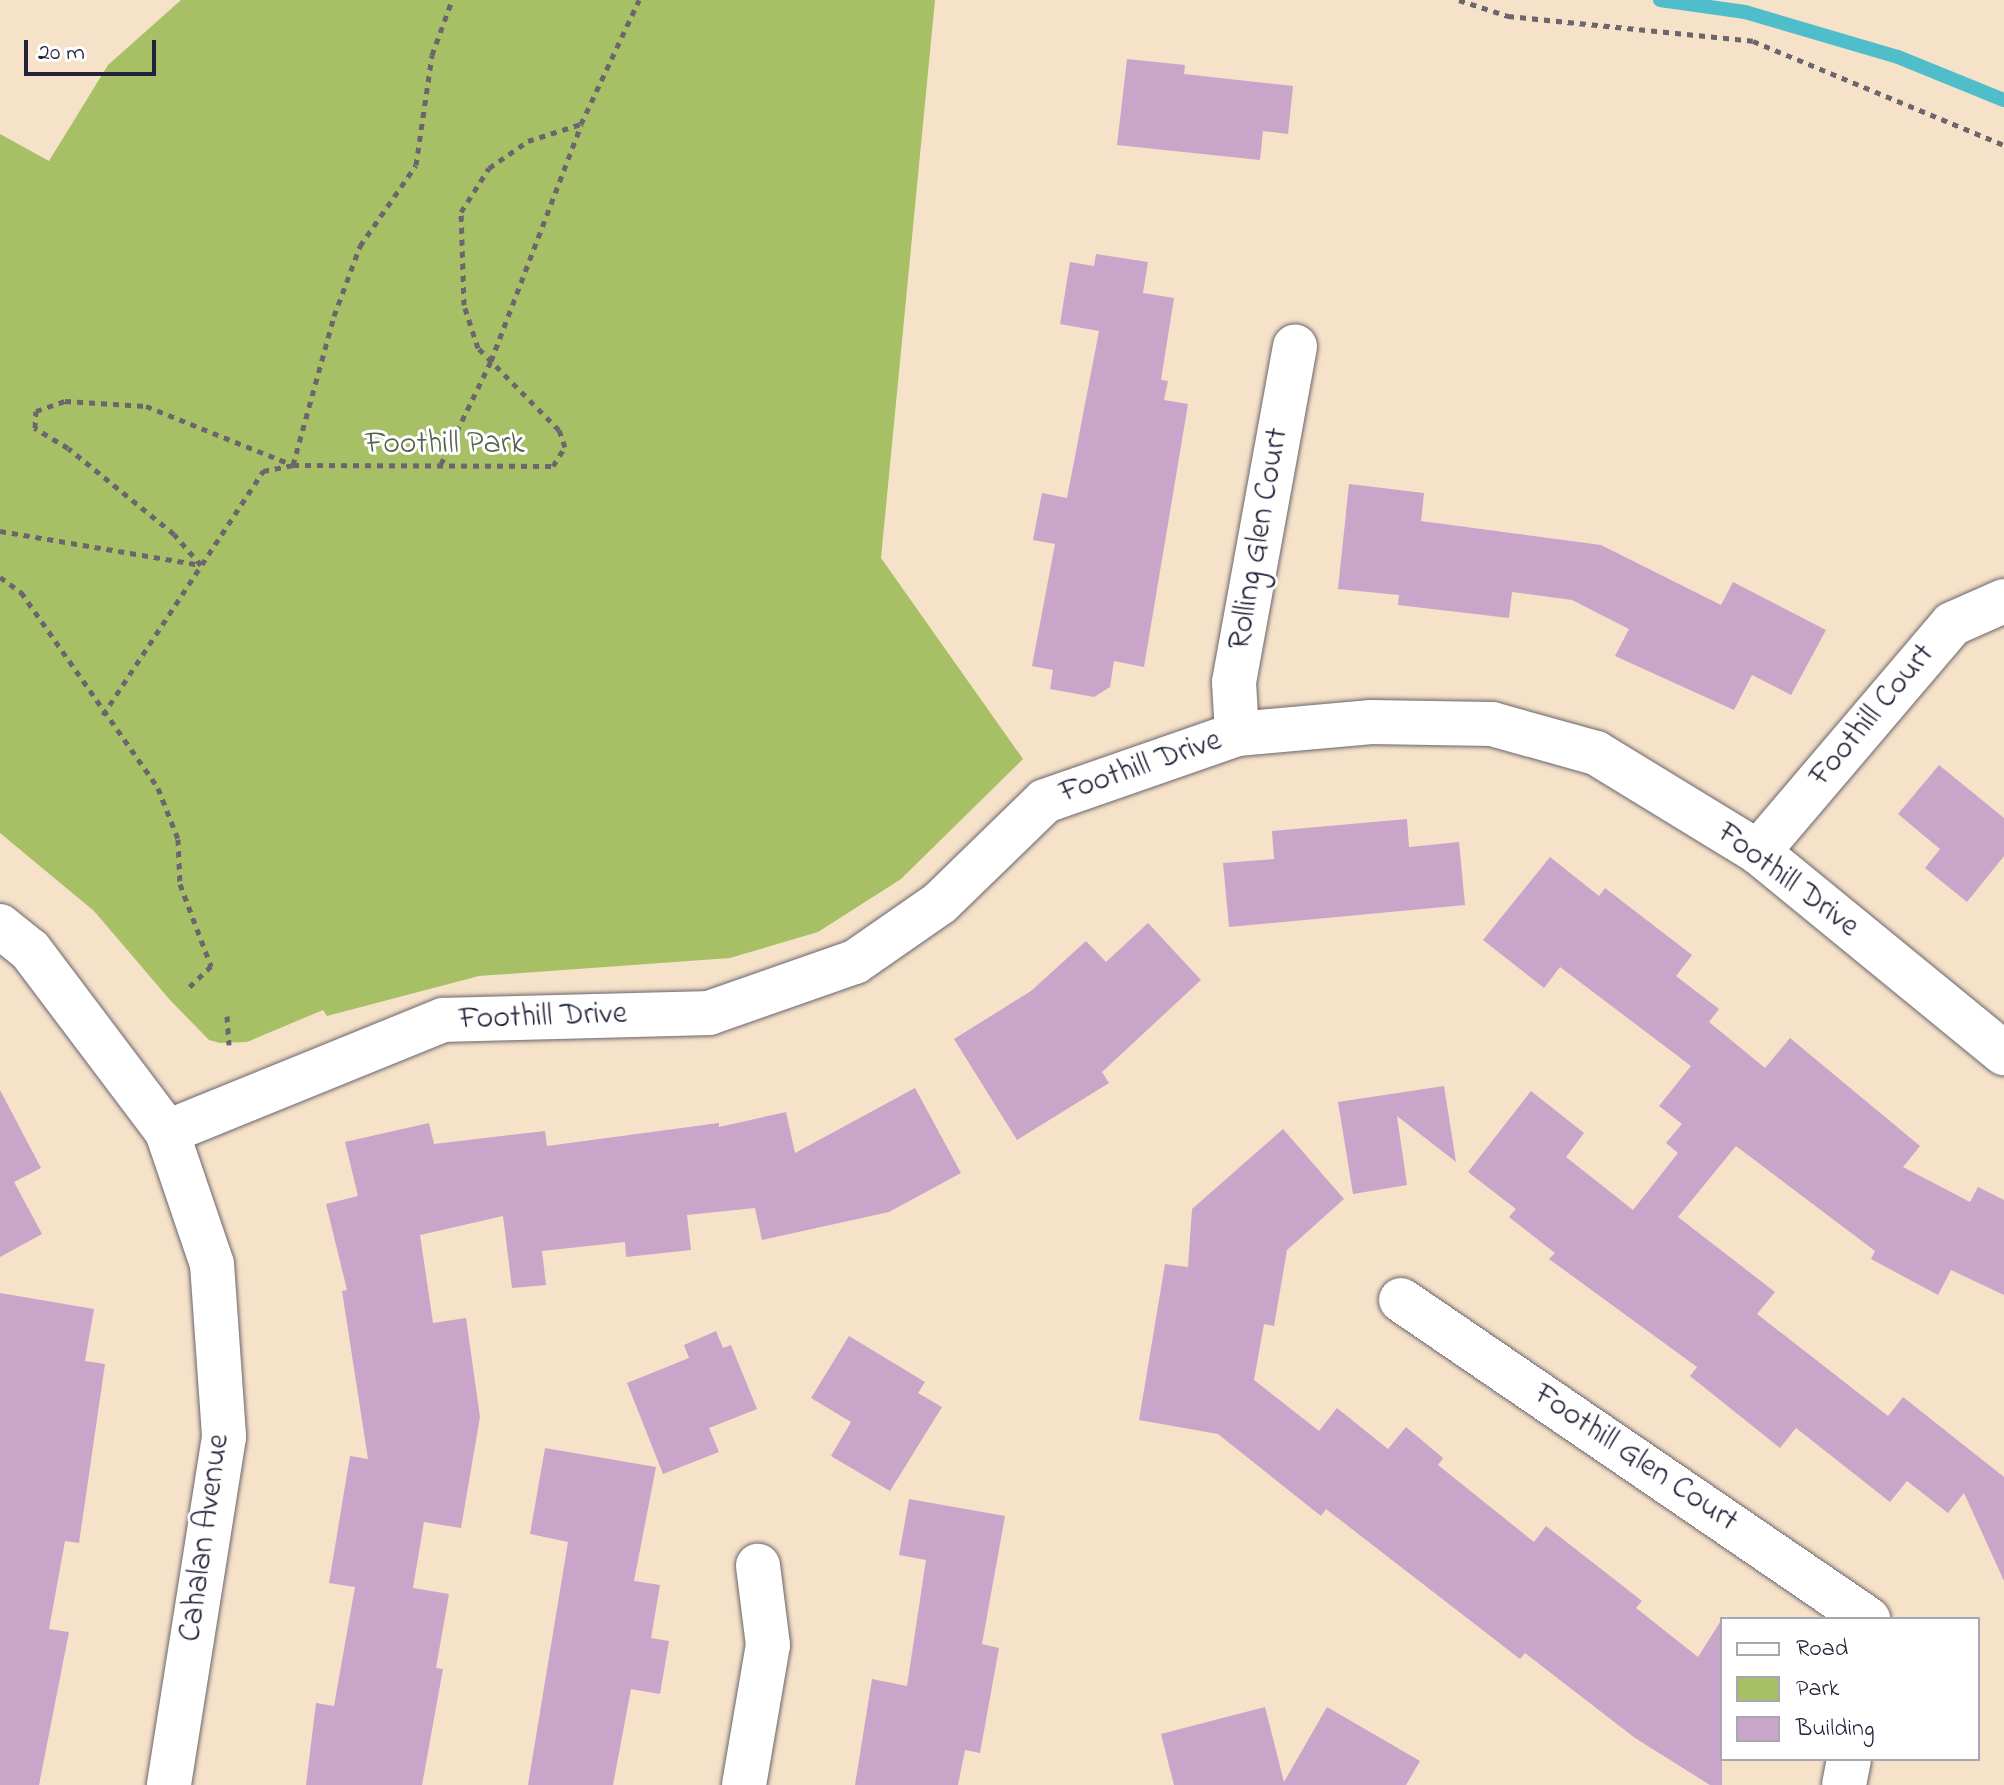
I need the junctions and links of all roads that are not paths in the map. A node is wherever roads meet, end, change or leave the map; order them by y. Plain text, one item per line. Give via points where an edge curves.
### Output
1 (1295, 346) dead end
2 (2004, 601) edge
3 (1237, 734) junction
4 (1758, 852) junction
5 (0, 926) edge
6 (2004, 1053) edge
7 (167, 1132) junction
8 (1401, 1300) dead end
9 (758, 1566) dead end
10 (1865, 1617) edge
11 (1849, 1761) edge
12 (169, 1785) edge
13 (744, 1785) edge
14 (1844, 1785) edge

1 - 3 street, Rolling Glen Court via 1234,682
2 - 4 street, Foothill Court via 1952,624
3 - 4 street, Foothill Drive via 1371,722 1492,724 1596,753
3 - 7 street, Foothill Drive via 1045,801 940,903 855,962 709,1013 443,1020
4 - 6 street, Foothill Drive
5 - 7 street, Cahalan Avenue via 30,950
7 - 12 street, Cahalan Avenue via 212,1264 224,1437
8 - 10 street, Foothill Glen Court
9 - 13 street via 768,1645
11 - 14 street

